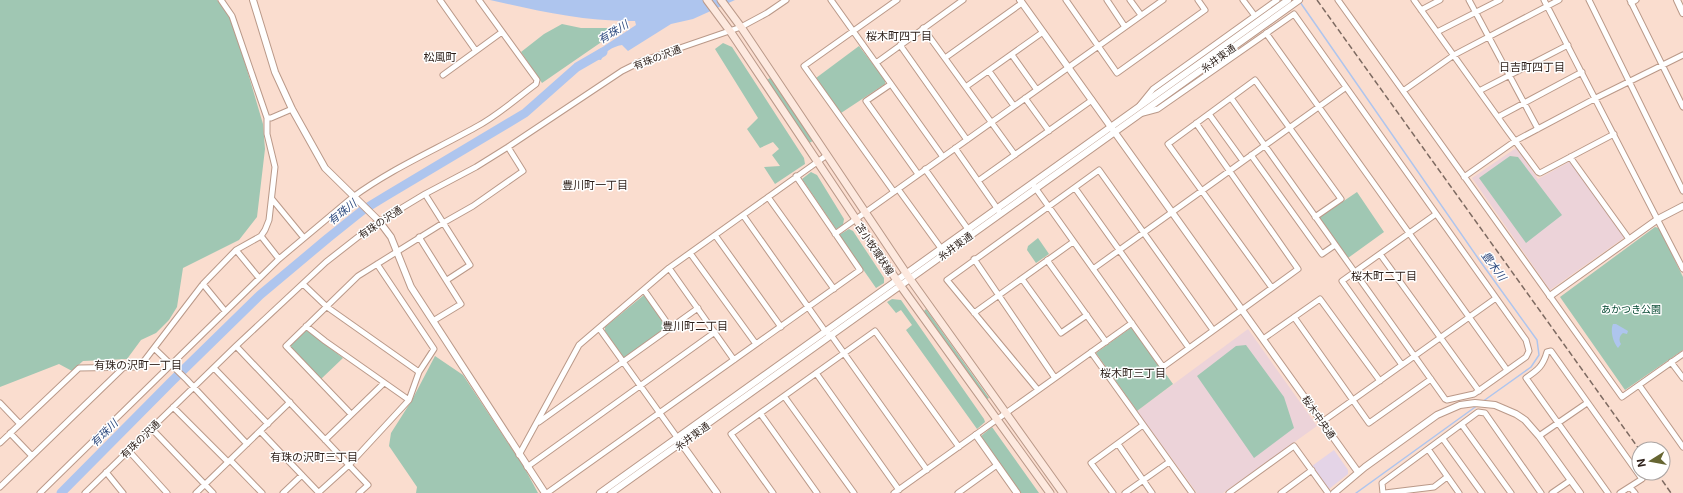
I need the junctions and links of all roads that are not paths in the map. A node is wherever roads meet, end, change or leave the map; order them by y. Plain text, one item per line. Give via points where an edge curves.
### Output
1 (221, 0) edge
2 (253, 0) edge
3 (440, 0) edge
4 (707, 0) edge
5 (721, 0) edge
6 (786, 0) edge
7 (831, 0) edge
8 (897, 0) edge
9 (963, 0) edge
10 (1066, 0) edge
11 (1107, 0) edge
12 (1130, 0) edge
13 (1162, 0) edge
14 (1198, 0) edge
15 (1243, 0) edge
16 (1277, 0) edge
17 (1288, 0) edge
18 (1299, 0) edge
19 (1338, 0) edge
20 (1414, 0) edge
21 (1440, 0) edge
22 (1469, 0) edge
23 (1500, 0) edge
24 (1544, 0) edge
25 (1559, 0) edge
26 (1589, 0) edge
27 (1636, 0) edge
28 (1677, 0) edge
29 (1021, 1) edge
30 (1630, 1) edge
31 (481, 2) edge
32 (1547, 6) junction
33 (1421, 10) junction
34 (1476, 12) junction
35 (1683, 13) edge
36 (1141, 15) junction
37 (1255, 16) junction
38 (741, 27) junction
39 (1126, 27) junction
40 (923, 28) junction
41 (730, 31) junction
42 (853, 31) junction
43 (502, 32) junction
44 (1043, 32) junction
45 (1437, 32) junction
46 (1266, 33) junction
47 (1489, 36) junction
48 (1236, 41) junction
49 (900, 45) junction
50 (1098, 46) junction
51 (1568, 46) junction
52 (476, 51) junction
53 (1012, 55) junction
54 (1454, 55) junction
55 (1683, 55) edge
56 (945, 58) junction
57 (876, 63) junction
58 (1662, 65) junction
59 (1068, 67) junction
60 (989, 71) junction
61 (1582, 72) junction
62 (443, 75) dead end
63 (1510, 76) junction
64 (1629, 82) junction
65 (891, 84) junction
66 (967, 86) junction
67 (1345, 88) junction
68 (1037, 90) junction
69 (1403, 91) junction
70 (1479, 91) junction
71 (1026, 98) junction
72 (1231, 98) junction
73 (1596, 98) junction
74 (1092, 100) junction
75 (1524, 102) junction
76 (1014, 106) junction
77 (1140, 106) junction
78 (1319, 106) junction
79 (1683, 107) edge
80 (292, 109) junction
81 (1142, 113) junction
82 (1209, 114) junction
83 (1498, 117) junction
84 (267, 118) junction
85 (992, 122) junction
86 (1196, 123) junction
87 (1110, 127) junction
88 (1290, 127) junction
89 (1538, 129) junction
90 (1049, 131) junction
91 (1114, 133) junction
92 (1614, 134) junction
93 (967, 140) junction
94 (1515, 141) junction
95 (1264, 146) junction
96 (508, 147) junction
97 (955, 148) junction
98 (827, 155) junction
99 (1015, 155) junction
100 (1251, 155) junction
101 (943, 157) junction
102 (1570, 157) junction
103 (1242, 161) junction
104 (817, 162) junction
105 (925, 169) junction
106 (1229, 171) junction
107 (918, 174) junction
108 (796, 176) junction
109 (1464, 177) junction
110 (978, 181) junction
111 (1034, 186) junction
112 (1074, 188) junction
113 (896, 190) junction
114 (1201, 191) junction
115 (1683, 191) edge
116 (425, 194) junction
117 (353, 197) junction
118 (768, 197) junction
119 (272, 199) junction
120 (1683, 206) edge
121 (1048, 207) junction
122 (999, 211) junction
123 (865, 212) junction
124 (1171, 212) junction
125 (1436, 214) junction
126 (743, 215) junction
127 (1315, 217) junction
128 (855, 219) junction
129 (1658, 219) junction
130 (379, 221) junction
131 (443, 223) junction
132 (970, 231) junction
133 (1144, 232) junction
134 (1409, 233) junction
135 (835, 234) junction
136 (715, 235) junction
137 (261, 236) junction
138 (419, 237) junction
139 (304, 238) junction
140 (1629, 239) junction
141 (1073, 242) junction
142 (1335, 245) junction
143 (236, 250) junction
144 (1119, 250) junction
145 (397, 251) junction
146 (943, 251) junction
147 (690, 253) junction
148 (1380, 254) junction
149 (279, 259) junction
150 (974, 259) junction
151 (1047, 260) junction
152 (377, 264) junction
153 (669, 268) junction
154 (1093, 269) junction
155 (1683, 269) edge
156 (1354, 272) junction
157 (908, 276) junction
158 (259, 278) junction
159 (1022, 279) junction
160 (447, 280) junction
161 (898, 283) junction
162 (203, 284) junction
163 (303, 284) junction
164 (1272, 288) junction
165 (834, 289) junction
166 (644, 290) junction
167 (999, 295) junction
168 (1550, 296) junction
169 (1496, 298) junction
170 (327, 307) junction
171 (808, 307) junction
172 (698, 308) junction
173 (1242, 310) junction
174 (226, 311) junction
175 (974, 313) junction
176 (1087, 315) junction
177 (1294, 317) junction
178 (1470, 317) junction
179 (433, 320) junction
180 (1132, 323) junction
181 (306, 326) junction
182 (781, 327) junction
183 (599, 328) junction
184 (670, 328) junction
185 (1213, 330) junction
186 (715, 332) junction
187 (828, 333) junction
188 (1440, 338) junction
189 (1263, 339) junction
190 (1106, 342) junction
191 (756, 344) junction
192 (236, 346) junction
193 (154, 348) junction
194 (1189, 348) junction
195 (1091, 352) junction
196 (844, 353) junction
197 (1683, 354) edge
198 (1415, 356) junction
199 (734, 360) junction
200 (623, 362) junction
201 (1672, 362) junction
202 (1402, 365) junction
203 (173, 366) junction
204 (123, 368) junction
205 (214, 368) junction
206 (1508, 370) junction
207 (419, 372) junction
208 (816, 373) junction
209 (1055, 378) junction
210 (1683, 378) edge
211 (1431, 380) junction
212 (1380, 381) junction
213 (384, 383) junction
214 (1639, 385) junction
215 (641, 386) junction
216 (193, 387) junction
217 (1038, 390) junction
218 (1479, 391) junction
219 (784, 396) junction
220 (409, 400) junction
221 (1353, 400) junction
222 (290, 402) junction
223 (1587, 402) junction
224 (0, 403) edge
225 (173, 407) junction
226 (660, 413) junction
227 (760, 413) junction
228 (1006, 413) junction
229 (352, 414) junction
230 (996, 420) junction
231 (1322, 422) junction
232 (537, 423) junction
233 (1558, 423) junction
234 (20, 424) junction
235 (268, 424) junction
236 (1143, 425) junction
237 (1462, 425) junction
238 (151, 428) junction
239 (260, 431) junction
240 (10, 433) junction
241 (976, 435) junction
242 (1539, 436) junction
243 (1442, 439) junction
244 (326, 440) junction
245 (679, 441) junction
246 (0, 443) edge
247 (247, 444) junction
248 (1118, 444) junction
249 (1683, 446) edge
250 (959, 447) junction
251 (1428, 449) junction
252 (128, 450) junction
253 (519, 455) junction
254 (32, 456) junction
255 (229, 461) junction
256 (1169, 462) junction
257 (349, 465) junction
258 (997, 465) junction
259 (527, 467) junction
260 (927, 470) junction
261 (1312, 470) junction
262 (106, 472) junction
263 (1358, 472) junction
264 (302, 475) junction
265 (1448, 477) junction
266 (1143, 480) junction
267 (1571, 480) junction
268 (205, 485) junction
269 (0, 487) edge
270 (1630, 487) junction
271 (0, 490) edge
272 (896, 491) edge
273 (3, 493) edge
274 (40, 493) edge
275 (85, 493) edge
276 (123, 493) edge
277 (167, 493) edge
278 (196, 493) edge
279 (213, 493) edge
280 (262, 493) edge
281 (284, 493) edge
282 (318, 493) edge
283 (359, 493) edge
284 (546, 493) edge
285 (600, 493) edge
286 (611, 493) edge
287 (717, 493) edge
288 (773, 493) edge
289 (817, 493) edge
290 (854, 493) edge
291 (958, 493) edge
292 (1017, 493) edge
293 (1050, 493) edge
294 (1063, 493) edge
295 (1113, 493) edge
296 (1125, 493) edge
297 (1152, 493) edge
298 (1192, 493) edge
299 (1229, 493) edge
300 (1281, 493) edge
301 (1328, 493) edge
302 (1334, 493) edge
303 (1384, 493) edge
304 (1459, 493) edge
305 (1482, 493) edge
306 (1511, 493) edge
307 (1541, 493) edge
308 (1552, 493) edge
309 (1580, 493) edge
310 (1608, 493) edge
311 (1620, 493) edge
312 (1635, 493) edge

1 - 84 street via 232,16
2 - 80 street via 275,72
3 - 52 street
4 - 41 main road, 苫小牧環状線
5 - 38 main road, 苫小牧環状線
6 - 38 street, 有珠の沢通
7 - 42 street
8 - 42 street
9 - 40 street
10 - 50 street
11 - 39 street
12 - 36 street
13 - 36 street
14 - 50 street via 1206,10 1117,73
15 - 37 street
16 - 37 street
17 - 48 street, 糸井東通
18 - 48 street, 糸井東通
19 - 69 street
20 - 33 street
21 - 33 street
22 - 34 street
23 - 34 street
24 - 32 street
25 - 32 street
26 - 64 street
27 - 30 street
28 - 35 street
29 - 44 street, 桜木中央通
29 - 56 street
30 - 58 street
31 - 43 street
32 - 47 street
32 - 51 street
33 - 45 street
34 - 45 street
34 - 47 street
36 - 39 street
37 - 77 street via 1153,89
38 - 41 street, 有珠の沢通
38 - 98 main road, 苫小牧環状線
39 - 50 street
40 - 49 street
40 - 56 street
41 - 96 street, 有珠の沢通 via 642,61 622,71
41 - 104 main road, 苫小牧環状線
42 - 57 street
42 - 113 street via 804,66
43 - 52 street
43 - 117 street via 537,80 536,84 478,126 430,150
44 - 53 street
44 - 59 street, 桜木中央通
45 - 54 street
46 - 67 street via 1294,14
46 - 78 street
46 - 81 street via 1158,109
47 - 54 street
47 - 63 street
48 - 77 street, 糸井東通
48 - 81 street, 糸井東通
49 - 57 street
49 - 93 street
50 - 59 street
51 - 61 street
51 - 63 street
52 - 62 street
53 - 60 street
53 - 68 street
54 - 69 street
54 - 70 street
55 - 58 street
56 - 66 street
57 - 65 street
58 - 64 street
58 - 79 street
59 - 68 street
59 - 74 street, 桜木中央通
60 - 66 street
60 - 76 street
61 - 73 street
61 - 75 street
63 - 70 street
63 - 75 street
64 - 73 street
64 - 115 street
65 - 101 street
65 - 107 street via 866,101
66 - 85 street
67 - 78 street
67 - 125 street
68 - 71 street
69 - 109 street
70 - 83 street
71 - 76 street
71 - 90 street
72 - 82 street
72 - 88 street via 1255,80
72 - 95 street
73 - 89 street
73 - 92 street
74 - 87 street, 桜木中央通
74 - 90 street
75 - 83 street
75 - 89 street
76 - 85 street
77 - 87 street, 糸井東通
78 - 88 street
78 - 134 street
80 - 84 street
80 - 117 street via 325,168
81 - 91 street, 糸井東通
82 - 86 street
82 - 103 street
83 - 94 street
84 - 119 street via 267,134 275,167
85 - 93 street
85 - 99 street
86 - 106 street
86 - 114 street via 1168,144
87 - 91 street, 桜木中央通
87 - 111 street, 糸井東通
88 - 95 street
88 - 127 street via 1341,199
89 - 94 street
90 - 99 street
91 - 111 street, 糸井東通
91 - 124 street, 桜木中央通
92 - 102 street
92 - 129 street
93 - 97 street
94 - 102 street via 1540,172
94 - 109 street
95 - 100 street
95 - 127 street
96 - 116 street, 有珠の沢通
96 - 131 street via 524,171
97 - 101 street
97 - 110 street
98 - 104 street
98 - 123 main road, 苫小牧環状線
99 - 110 street
100 - 103 street
100 - 142 street via 1322,254
101 - 105 street
102 - 140 street
103 - 106 street
104 - 108 street
104 - 128 main road, 苫小牧環状線
105 - 107 street
105 - 132 street
106 - 114 street
106 - 164 street via 1298,269
107 - 113 street
108 - 118 street
108 - 135 street
109 - 168 street
110 - 122 street
111 - 121 street
111 - 122 street, 糸井東通
112 - 121 street
112 - 133 street via 1099,170
112 - 144 street
113 - 123 street
113 - 146 street
114 - 124 street
114 - 164 street
116 - 130 street, 有珠の沢通
116 - 131 street
117 - 130 street
117 - 139 street
118 - 126 street
118 - 165 street
119 - 137 street via 269,220
119 - 139 street
120 - 129 street
121 - 141 street
121 - 150 street
122 - 132 street, 糸井東通
123 - 128 street
123 - 157 main road, 苫小牧環状線
124 - 133 street
124 - 173 street, 桜木中央通
125 - 134 street
125 - 169 street
126 - 136 street
126 - 171 street
127 - 142 street
128 - 135 street
128 - 161 main road, 苫小牧環状線
129 - 140 street
129 - 155 street
130 - 145 street via 391,237
130 - 163 street, 有珠の沢通
131 - 138 street
131 - 160 street via 470,265
132 - 146 street, 糸井東通
133 - 144 street
133 - 185 street
134 - 148 street
134 - 178 street
135 - 165 street via 860,270
136 - 147 street
136 - 182 street
137 - 143 street
137 - 149 street
138 - 145 street
138 - 160 street
139 - 149 street
140 - 168 street
141 - 151 street
141 - 154 street
142 - 156 street
143 - 158 street
143 - 162 street
144 - 154 street
144 - 194 street
145 - 152 street
145 - 179 street via 411,287
146 - 157 street, 糸井東通
147 - 153 street
147 - 191 street
148 - 156 street
148 - 188 street
149 - 158 street
150 - 167 street
150 - 175 street via 947,280
151 - 159 street
151 - 176 street
152 - 170 street via 358,276
152 - 207 street via 434,349
153 - 166 street
153 - 172 street
154 - 180 street
156 - 198 street
156 - 202 street via 1342,281
157 - 161 street, 糸井東通
157 - 228 main road, 苫小牧環状線
158 - 174 street
159 - 167 street
159 - 176 street via 1060,333
160 - 179 street via 461,304
161 - 187 street, 糸井東通
161 - 230 main road, 苫小牧環状線
162 - 174 street
162 - 193 street
163 - 170 street
163 - 192 street, 有珠の沢通
164 - 173 street
165 - 171 street
166 - 183 street
166 - 184 street
167 - 175 street
167 - 209 street
168 - 214 street via 1622,397
169 - 178 street
169 - 206 street via 1529,345 1526,357
170 - 181 street
170 - 207 street
171 - 182 street
171 - 187 street
172 - 184 street
172 - 186 street
173 - 185 street
173 - 189 street, 桜木中央通
174 - 203 street
175 - 217 street
176 - 190 street
177 - 189 street
177 - 212 street via 1320,299
177 - 221 street
178 - 188 street
178 - 206 street
179 - 253 street
180 - 190 street
180 - 194 street via 1163,367
181 - 213 street
181 - 229 street via 286,346
182 - 191 street
183 - 200 street
183 - 232 street via 579,345
184 - 200 street
185 - 194 street
186 - 199 street
186 - 215 street
187 - 196 street
187 - 245 street, 糸井東通
188 - 198 street
188 - 218 street
189 - 231 street, 桜木中央通
190 - 195 street
191 - 199 street
192 - 205 street, 有珠の沢通
192 - 222 street
193 - 203 street
193 - 204 street via 138,367
195 - 209 street
195 - 236 street
196 - 208 street
196 - 250 street via 875,330
196 - 260 street
197 - 201 street
198 - 202 street
198 - 211 street
199 - 226 street
200 - 215 street
200 - 232 street
201 - 210 street
201 - 214 street
202 - 212 street
203 - 216 street
203 - 274 street
204 - 234 street via 79,368
204 - 254 street
205 - 216 street, 有珠の沢通
205 - 235 street
206 - 218 street
207 - 220 street
208 - 219 street
208 - 272 street
209 - 217 street
211 - 218 street via 1448,400
211 - 221 street via 1369,423
212 - 221 street
213 - 220 street
213 - 229 street
214 - 249 street
215 - 226 street
215 - 259 street
216 - 225 street, 有珠の沢通
216 - 247 street
217 - 228 street
219 - 227 street
219 - 290 street
220 - 257 street
221 - 231 street
222 - 235 street
222 - 244 street
223 - 233 street
223 - 233 street via 1551,351 1546,352 1539,369 1526,378
223 - 270 street via 1642,479
224 - 234 street
225 - 238 street, 有珠の沢通
225 - 255 street
226 - 245 street
226 - 284 street
227 - 288 street via 730,434
227 - 289 street
228 - 230 street
228 - 294 main road, 苫小牧環状線
229 - 244 street
230 - 241 street
230 - 293 main road, 苫小牧環状線
231 - 263 street, 桜木中央通
232 - 253 street
233 - 242 street
233 - 310 street
234 - 240 street
235 - 239 street
236 - 248 street
236 - 256 street
237 - 243 street
237 - 306 street
237 - 307 street via 1478,412 1485,413
238 - 252 street, 有珠の沢通
238 - 268 street
239 - 247 street
239 - 264 street
240 - 246 street
240 - 254 street
241 - 250 street
241 - 258 street
242 - 263 street via 1533,427 1516,414 1488,404 1460,405 1437,415
242 - 267 street
243 - 251 street
243 - 305 street
244 - 257 street
245 - 285 street, 糸井東通
245 - 286 street, 糸井東通
245 - 287 street
247 - 255 street
248 - 266 street
248 - 295 street via 1091,463
250 - 260 street
251 - 265 street
251 - 303 street via 1382,483
252 - 262 street, 有珠の沢通
252 - 277 street
253 - 259 street
254 - 269 street
255 - 268 street
255 - 280 street
256 - 266 street
256 - 298 street
257 - 282 street
257 - 283 street via 368,485
258 - 291 street
258 - 292 street
259 - 284 street
260 - 272 street
261 - 299 street via 1294,446
261 - 300 street
261 - 301 street
262 - 275 street, 有珠の沢通
262 - 276 street
263 - 302 street
264 - 281 street
264 - 282 street
265 - 303 street via 1434,487
265 - 304 street
266 - 296 street
266 - 297 street
267 - 308 street
267 - 309 street
268 - 278 street
268 - 279 street
270 - 311 street
270 - 312 street
271 - 273 street

